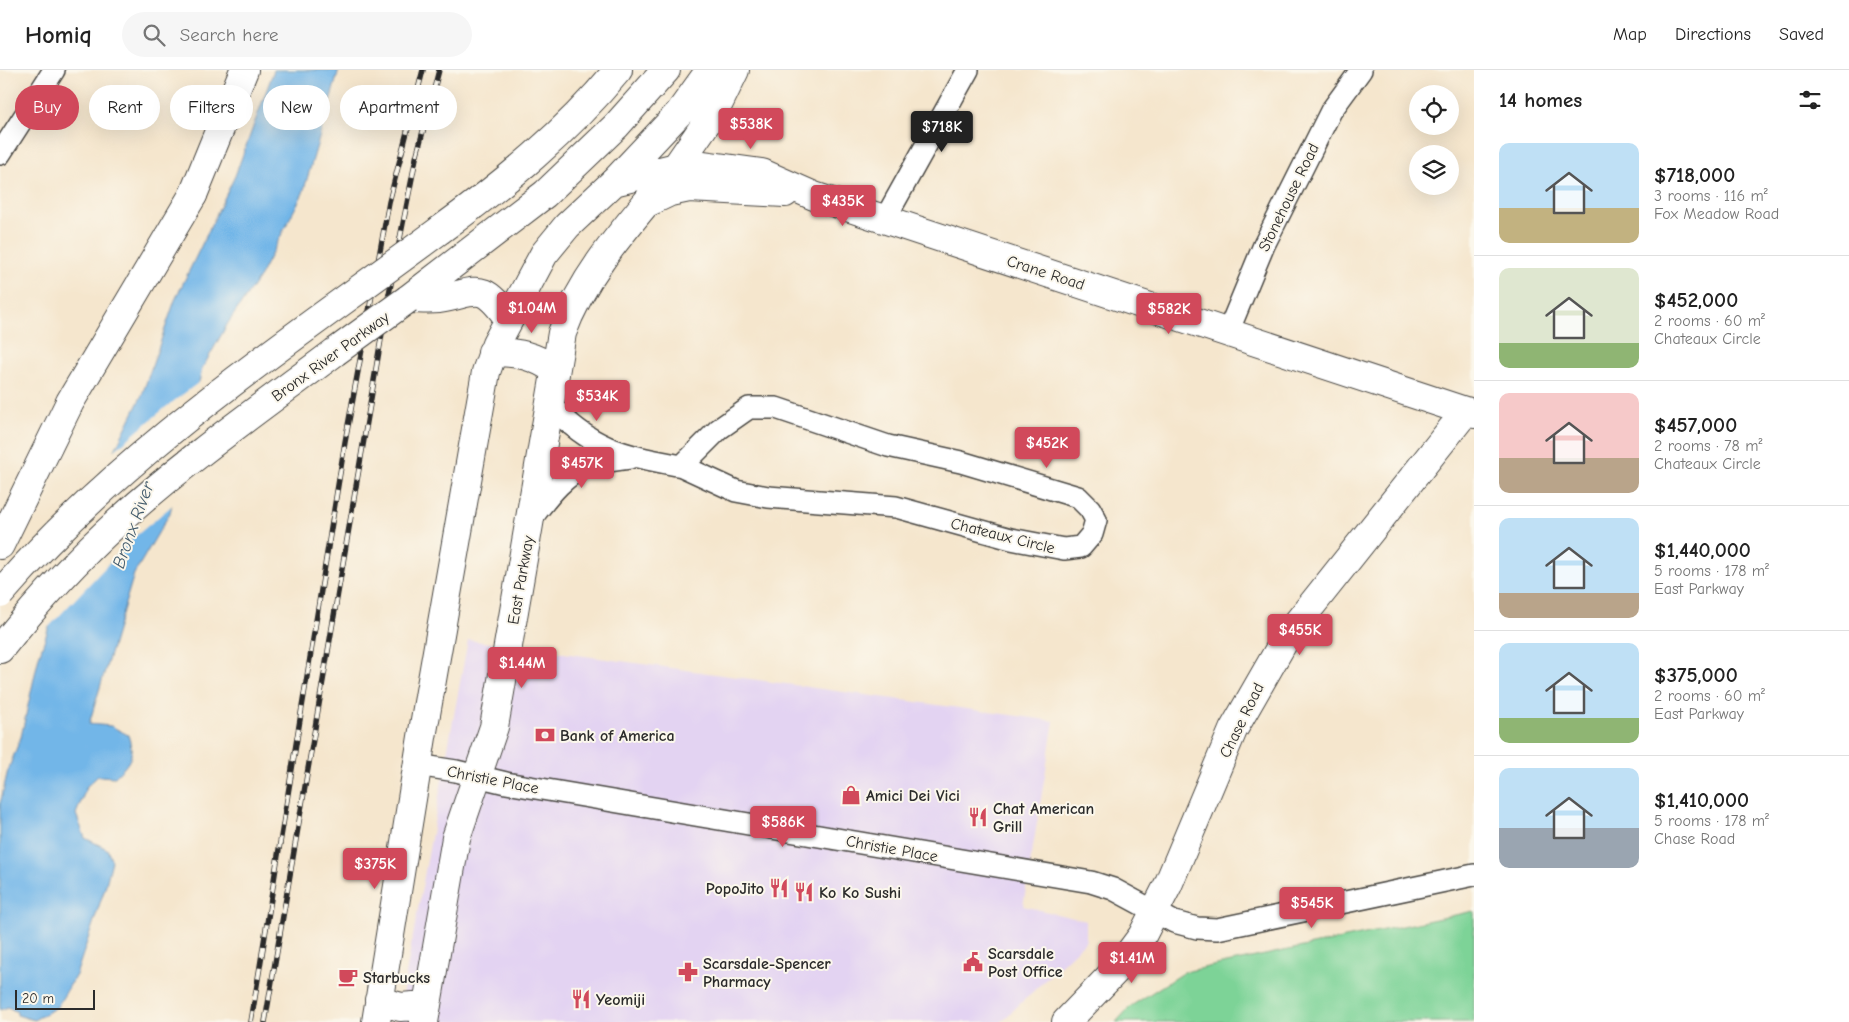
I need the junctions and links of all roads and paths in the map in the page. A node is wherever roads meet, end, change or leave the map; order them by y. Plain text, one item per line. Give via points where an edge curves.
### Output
1 (54, 70) edge
2 (244, 70) edge
3 (618, 70) edge
4 (666, 70) edge
5 (710, 70) edge
6 (735, 70) edge
7 (968, 70) edge
8 (1361, 70) edge
9 (0, 154) edge
10 (676, 167) junction
11 (614, 182) junction
12 (814, 196) junction
13 (647, 203) junction
14 (885, 219) junction
15 (421, 293) junction
16 (509, 318) junction
17 (1228, 332) junction
18 (492, 352) junction
19 (557, 358) junction
20 (550, 404) junction
21 (1470, 412) edge
22 (633, 457) junction
23 (682, 466) junction
24 (530, 520) junction
25 (0, 545) edge
26 (0, 594) edge
27 (0, 649) edge
28 (417, 765) junction
29 (477, 776) junction
30 (1474, 875) edge
31 (1154, 913) junction
32 (378, 1011) edge
33 (426, 1013) edge
34 (1066, 1022) edge

1 - 9 street
2 - 25 main road via 193,195 70,402
3 - 26 main road, bridge via 579,114 507,179 141,455 82,507
4 - 15 main road, Bronx River Parkway via 616,126 545,194
5 - 11 main road via 680,112
6 - 10 main road, East Parkway via 716,109
7 - 14 street
8 - 17 street, Stonehouse Road via 1331,111 1264,245
10 - 11 main road, Crane Road
10 - 12 main road, Crane Road via 704,165 762,173
10 - 13 main road, East Parkway
11 - 16 main road via 567,226 544,254
12 - 13 main road via 689,188 670,192
12 - 14 main road, Crane Road
13 - 19 main road, East Parkway via 585,285 567,319
14 - 17 main road, Crane Road
15 - 16 main road via 478,292 493,300
15 - 27 main road, Bronx River Parkway, bridge via 226,433 155,489 84,555
16 - 18 main road
16 - 19 main road via 526,336
17 - 21 main road, Crane Road
18 - 19 main road
18 - 28 main road
19 - 20 main road, East Parkway
20 - 22 street, Chateaux Circle via 568,424 596,443
20 - 24 main road, East Parkway
21 - 31 main road, Chase Road via 1309,606 1268,666 1233,730
22 - 23 street, Chateaux Circle
22 - 24 street, Chateaux Circle via 580,469 557,487
23 - 23 street, Chateaux Circle via 736,491 768,497 896,507 1011,539 1064,549 1081,547 1092,534 1096,520 1090,508 1078,497 961,462 888,446 776,408 749,408 719,429
24 - 29 main road, East Parkway via 494,727
28 - 29 street, Christie Place
28 - 32 main road
29 - 31 street, Christie Place via 1091,882 1113,889
29 - 33 main road, East Parkway via 456,838
30 - 31 street, Christie Place via 1217,929 1197,928
31 - 34 main road, Chase Road via 1119,967
32 - 33 main road via 400,1007

